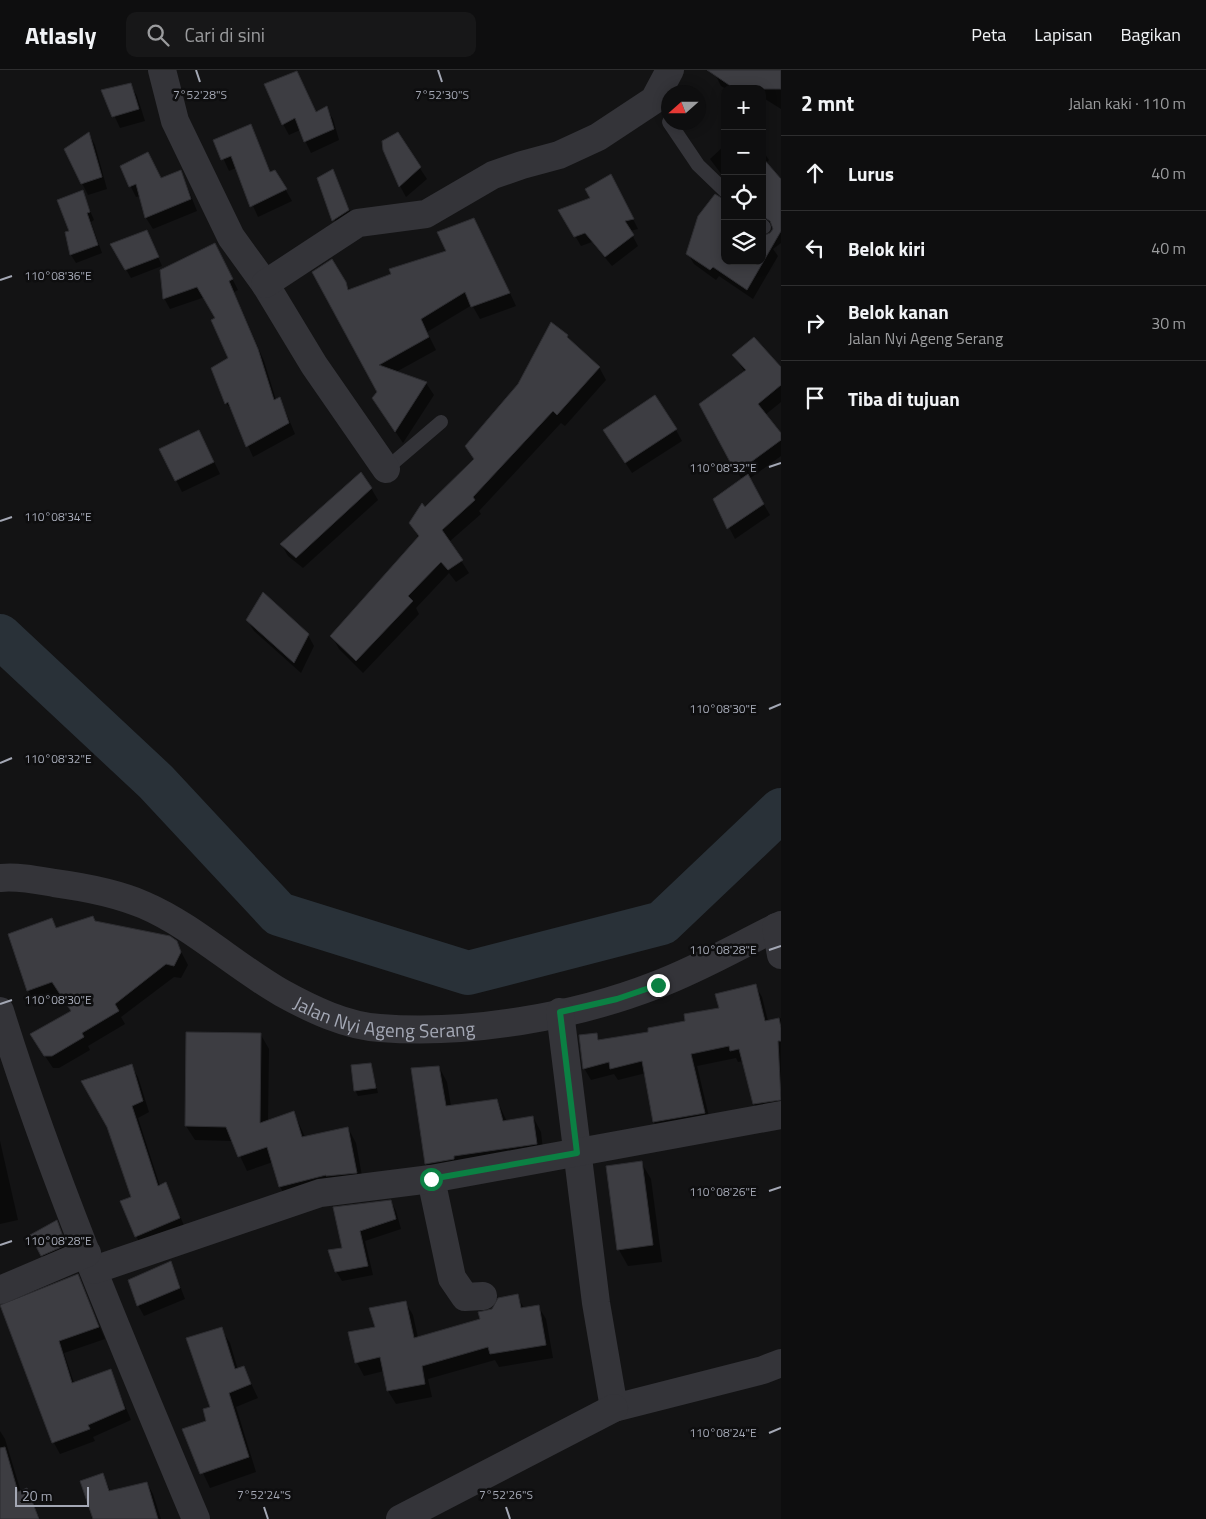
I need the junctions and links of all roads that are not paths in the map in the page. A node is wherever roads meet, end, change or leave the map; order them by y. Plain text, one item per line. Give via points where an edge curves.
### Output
1 (162, 70) edge
2 (670, 70) edge
3 (654, 100) junction
4 (661, 110) edge
5 (674, 130) edge
6 (721, 186) edge
7 (265, 284) junction
8 (441, 422) dead end
9 (386, 469) joint
10 (0, 878) edge
11 (778, 926) edge
12 (781, 955) edge
13 (0, 1011) edge
14 (560, 1012) junction
15 (781, 1115) edge
16 (577, 1153) junction
17 (431, 1179) junction
18 (91, 1262) junction
19 (0, 1290) edge
20 (483, 1296) dead end
21 (781, 1363) edge
22 (614, 1408) junction
23 (196, 1519) edge
24 (400, 1519) edge

1 - 7 street via 175,121 231,237
2 - 3 street
3 - 4 lane
3 - 7 street via 598,137 559,155 493,175 426,214 358,223
5 - 6 lane via 698,165
7 - 9 street via 314,365
8 - 9 lane
10 - 14 street, Jalan Nyi Ageng Serang via 70,885 144,905 282,993 343,1021 379,1028 440,1028 500,1023
11 - 12 street
11 - 14 street, Jalan Nyi Ageng Serang via 658,985 617,999
13 - 18 street
14 - 16 street
15 - 16 street
16 - 17 street
16 - 22 street via 596,1303
17 - 18 street via 320,1193
17 - 20 street via 452,1278 465,1297
18 - 19 street
18 - 23 street
21 - 22 street
22 - 24 street

